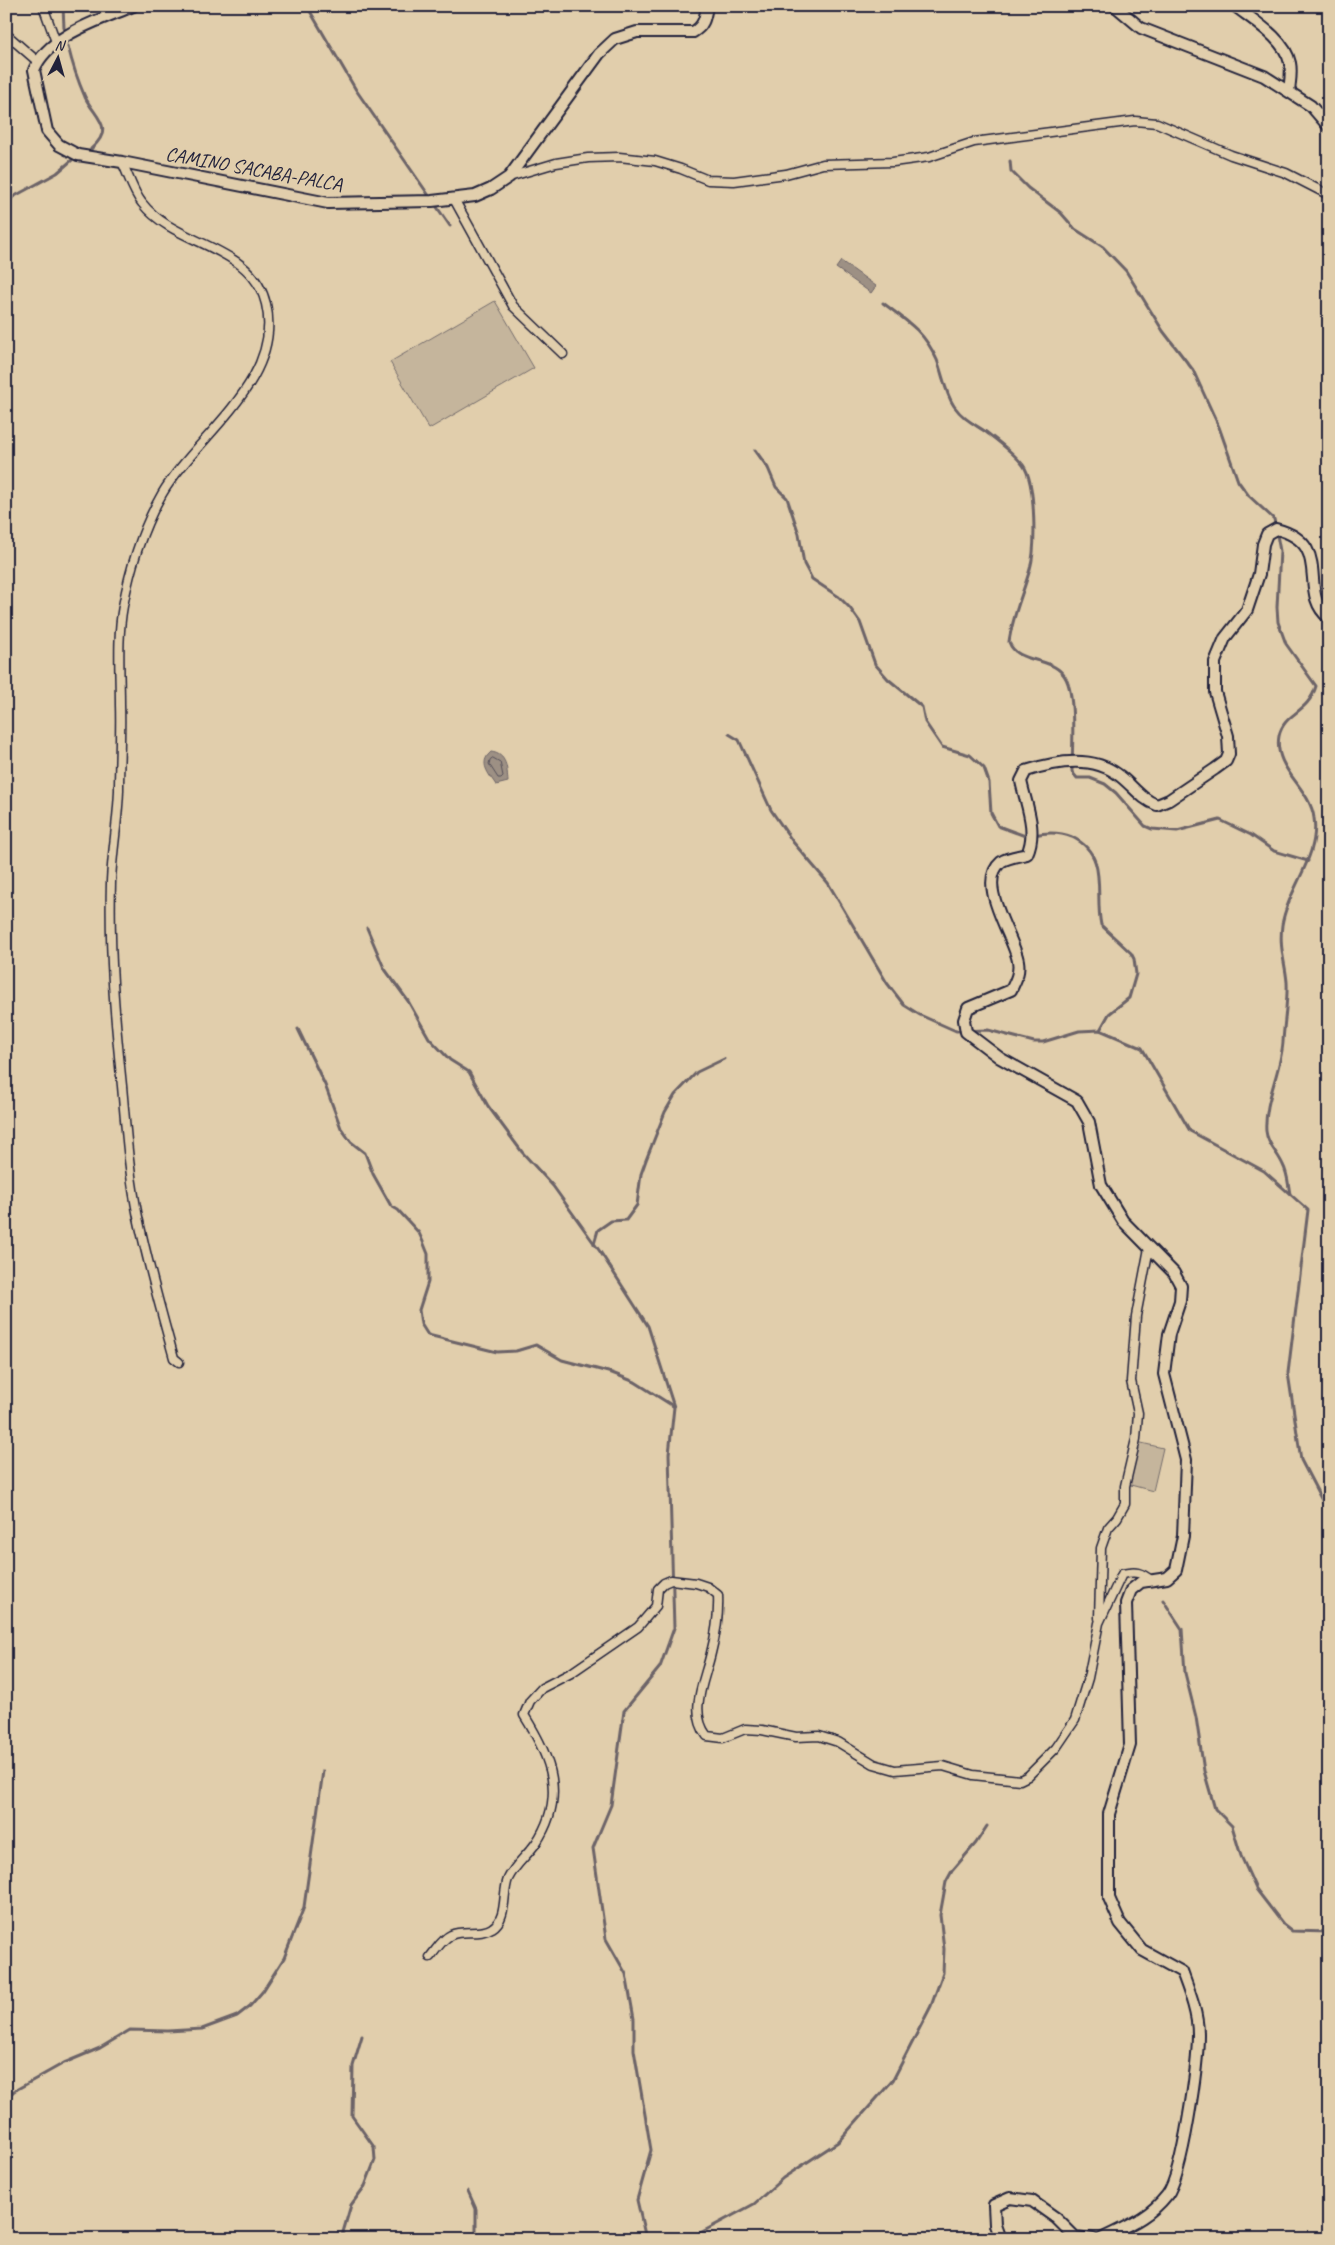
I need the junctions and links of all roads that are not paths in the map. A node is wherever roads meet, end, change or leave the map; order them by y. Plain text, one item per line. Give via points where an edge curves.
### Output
1 (43, 6) edge
2 (133, 6) edge
3 (707, 6) edge
4 (1115, 6) edge
5 (1235, 6) edge
6 (6, 34) edge
7 (56, 42) junction
8 (37, 61) junction
9 (1289, 91) junction
10 (1329, 127) edge
11 (122, 162) junction
12 (510, 177) junction
13 (1329, 195) edge
14 (454, 200) junction
15 (563, 354) dead end
16 (1329, 618) edge
17 (1149, 1248) junction
18 (179, 1362) dead end
19 (1152, 1581) junction
20 (1099, 1622) junction
21 (430, 1958) dead end
22 (1000, 2239) edge
23 (1094, 2239) edge
24 (1101, 2239) edge

1 - 7 street
2 - 7 street
3 - 12 street, CAMINO SACABA-PALCA via 700,28 693,32 637,32 615,39 599,54
4 - 9 street via 1141,28 1264,76
5 - 9 street via 1286,52 1291,72
6 - 8 street
7 - 8 street
8 - 11 street, CAMINO SACABA-PALCA via 34,70 47,131 59,145 78,155
9 - 10 street via 1311,106
11 - 14 street, CAMINO SACABA-PALCA via 328,203
11 - 18 street via 142,203 167,225 230,256 251,274 261,289 266,306 268,334 255,373 228,412 162,493 143,536 122,608 118,807 111,881 114,1001 138,1216 174,1358
12 - 13 street via 556,162 619,157 655,161 708,180 734,181 786,174 823,164 894,162 974,142 1135,121 1157,122 1232,154 1286,172
12 - 14 street, CAMINO SACABA-PALCA via 491,190
14 - 15 street via 513,306
16 - 17 street via 1321,612 1315,597 1315,562 1305,544 1291,532 1276,529 1267,534 1247,610 1225,638 1215,662 1215,692 1230,748 1226,761 1157,805 1144,800 1107,768 1072,761 1026,771 1021,780 1032,821 1032,842 1027,854 1001,861 994,872 991,888 1018,959 1019,973 1011,990 968,1008 964,1020 966,1032 1000,1058 1077,1102 1089,1122 1101,1185 1123,1221
17 - 19 street via 1174,1273 1181,1286 1180,1301 1169,1334 1164,1374 1186,1460 1183,1536 1176,1570 1167,1578
17 - 20 street via 1136,1316 1131,1381 1138,1413 1136,1439 1124,1486 1125,1504 1108,1528 1101,1548
19 - 20 street via 1142,1572 1122,1574
19 - 24 street via 1141,1582 1130,1590 1126,1603 1130,1745 1109,1814 1109,1898 1120,1923 1142,1950 1182,1972 1198,2033 1178,2170 1168,2193 1147,2216
20 - 21 street via 1088,1678 1075,1720 1056,1748 1028,1776 1020,1780 999,1779 943,1766 895,1770 874,1764 838,1742 819,1736 796,1737 745,1729 724,1738 707,1736 700,1726 698,1706 716,1626 718,1595 708,1587 671,1580 658,1590 656,1606 638,1627 571,1673 542,1688 530,1701 524,1715 544,1750 554,1793 542,1833 530,1851 513,1867 506,1883 501,1918 493,1928 451,1935
22 - 23 street via 994,2205 1010,2198 1032,2201 1075,2237

